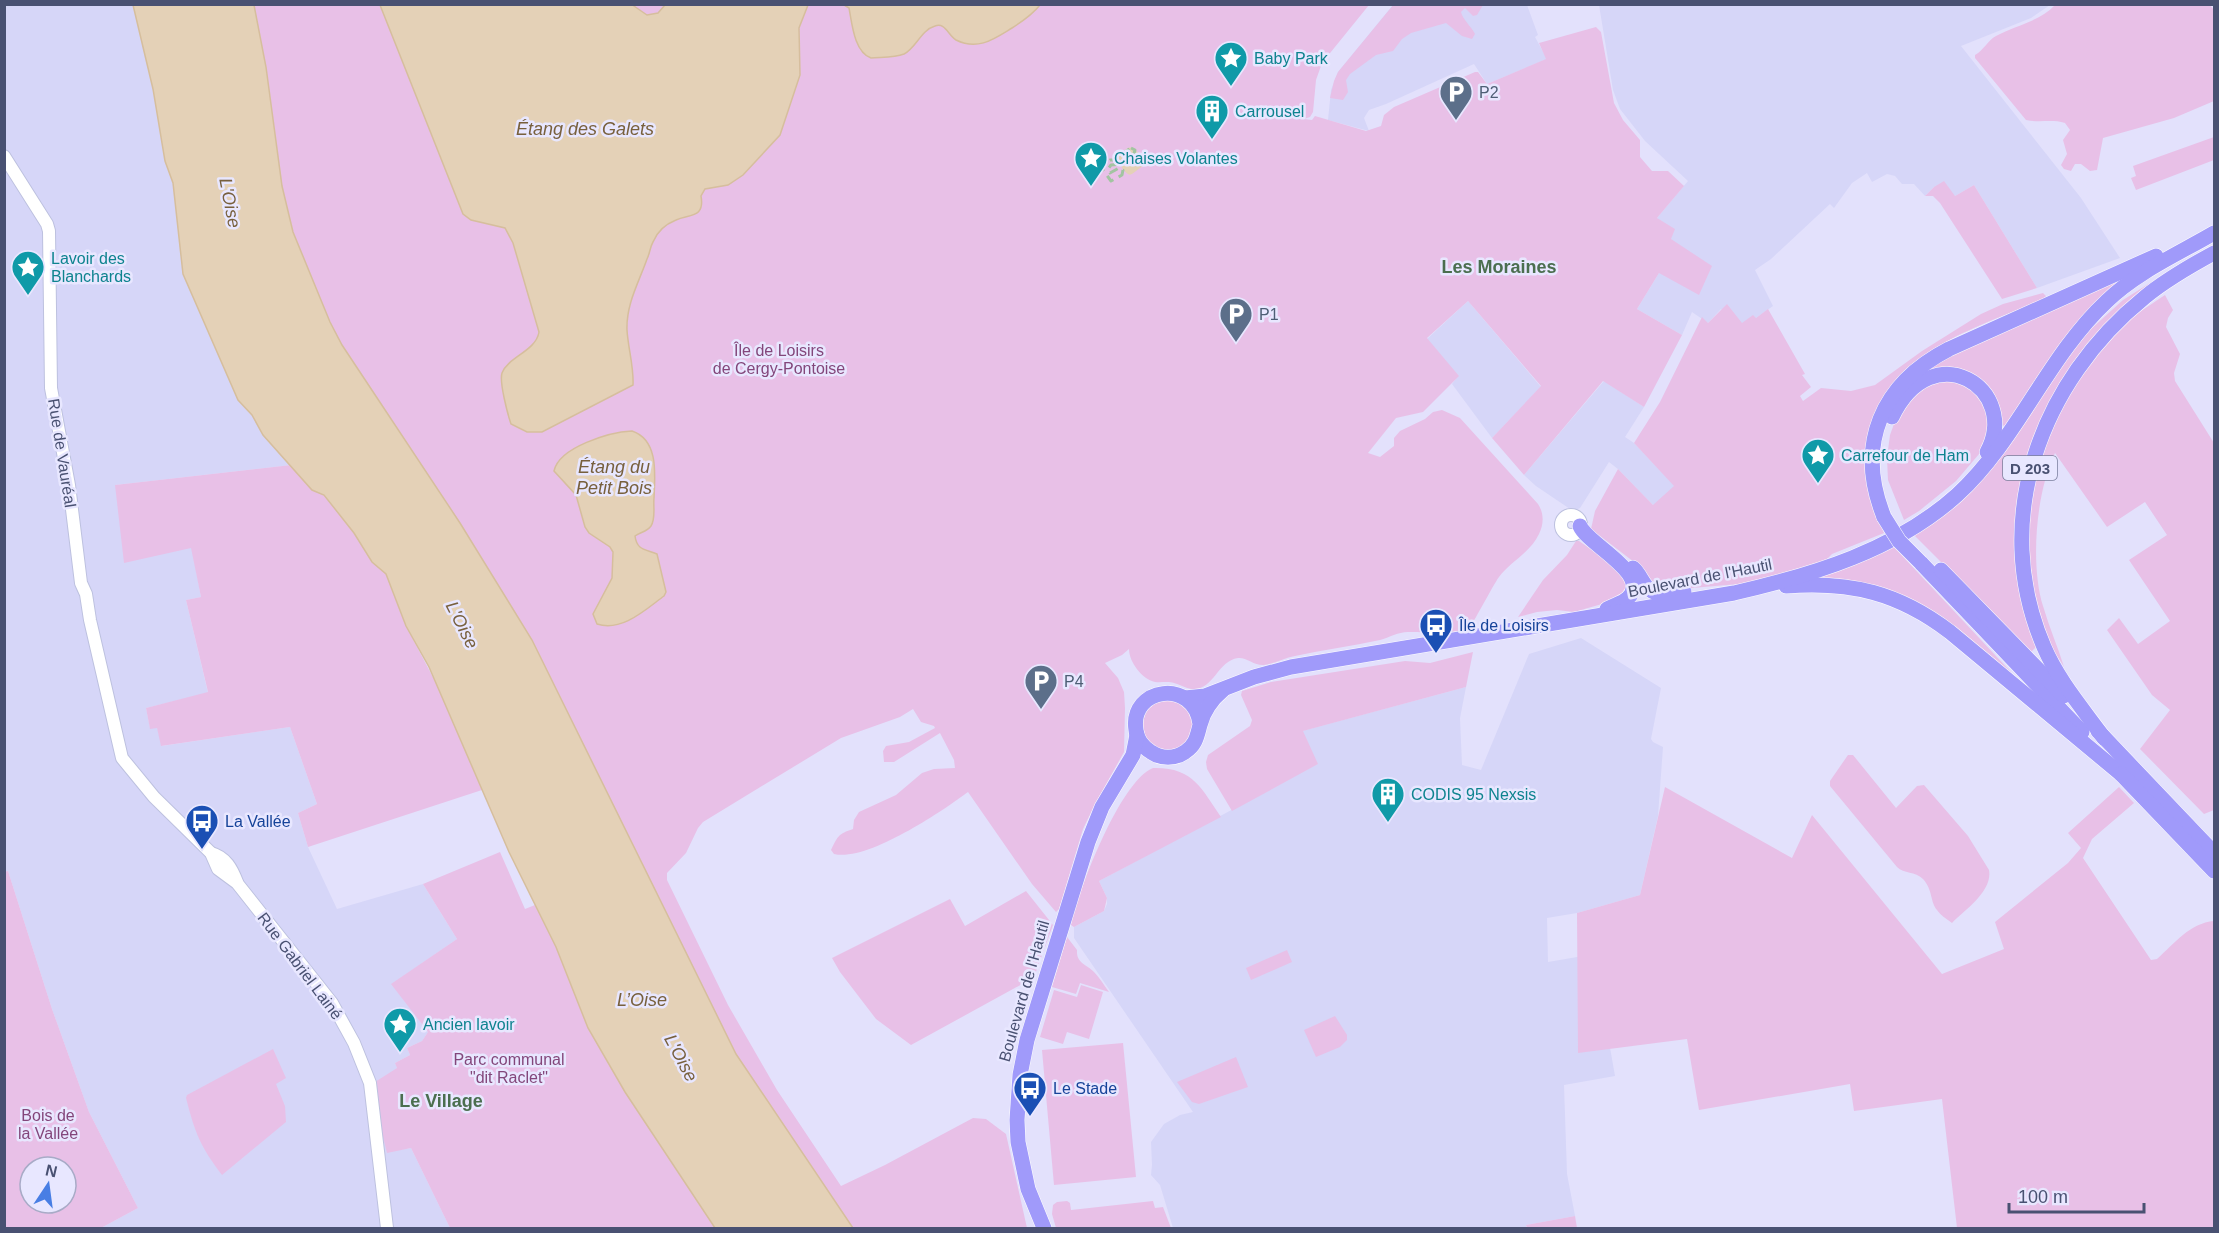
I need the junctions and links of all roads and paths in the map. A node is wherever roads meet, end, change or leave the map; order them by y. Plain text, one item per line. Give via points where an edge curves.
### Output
1 (4, 156) edge
2 (2214, 232) edge
3 (2214, 246) edge
4 (2214, 253) edge
5 (2085, 325) junction
6 (1965, 488) junction
7 (1889, 515) junction
8 (1578, 530) dead end
9 (1608, 553) junction
10 (1923, 559) junction
11 (1736, 592) junction
12 (1589, 617) junction
13 (1223, 690) junction
14 (1185, 698) junction
15 (1200, 724) junction
16 (1137, 735) junction
17 (2104, 738) junction
18 (1156, 755) junction
19 (122, 758) joint
20 (1124, 772) junction
21 (2127, 779) junction
22 (2214, 853) edge
23 (2214, 872) edge
24 (387, 1228) edge
25 (1044, 1228) edge

1 - 19 street, Rue de Vauréal via 49,231 51,388 69,485 81,583
2 - 5 main road, Boulevard de l'Hautil via 2128,283
2 - 7 main road, D 203 via 1950,349 1912,372 1890,399 1876,432 1875,492
3 - 5 main road, Boulevard de l'Hautil via 2136,286
4 - 17 main road, D 203 via 2145,296 2092,350 2049,419 2028,477 2021,554 2031,613 2061,680
5 - 6 main road, Boulevard de l'Hautil
6 - 7 main road, D 203 via 1993,439 1994,415 1986,397 1973,384 1952,375 1934,375 1905,395 1887,430 1882,456
6 - 11 main road, Boulevard de l'Hautil via 1930,517 1879,547 1812,572
7 - 10 main road, D 203, bridge via 1899,541
8 - 9 main road
9 - 11 main road via 1636,570 1649,589 1658,594
9 - 12 main road via 1630,575 1633,591 1625,601
10 - 17 main road
10 - 21 main road, D 203
11 - 12 main road, Boulevard de l'Hautil
11 - 21 main road via 1831,584 1871,591 1910,605 1950,632
12 - 13 main road, Boulevard de l'Hautil via 1280,670
13 - 14 main road, Boulevard de l'Hautil
13 - 15 main road, Boulevard de l'Hautil via 1209,704
14 - 15 main road via 1194,706
14 - 16 main road via 1162,693 1146,701 1136,717
15 - 18 main road via 1196,741 1188,750 1173,757
16 - 18 main road via 1143,747
16 - 20 main road, Boulevard de l'Hautil
17 - 22 main road, D 203
18 - 20 main road, Boulevard de l'Hautil
19 - 24 street, Rue Gabriel Lainé via 154,797 211,854 230,866 237,883 344,1023 373,1098
20 - 25 main road, Boulevard de l'Hautil via 1102,807 1088,842 1021,1066 1018,1142 1028,1189
21 - 23 main road, D 203

